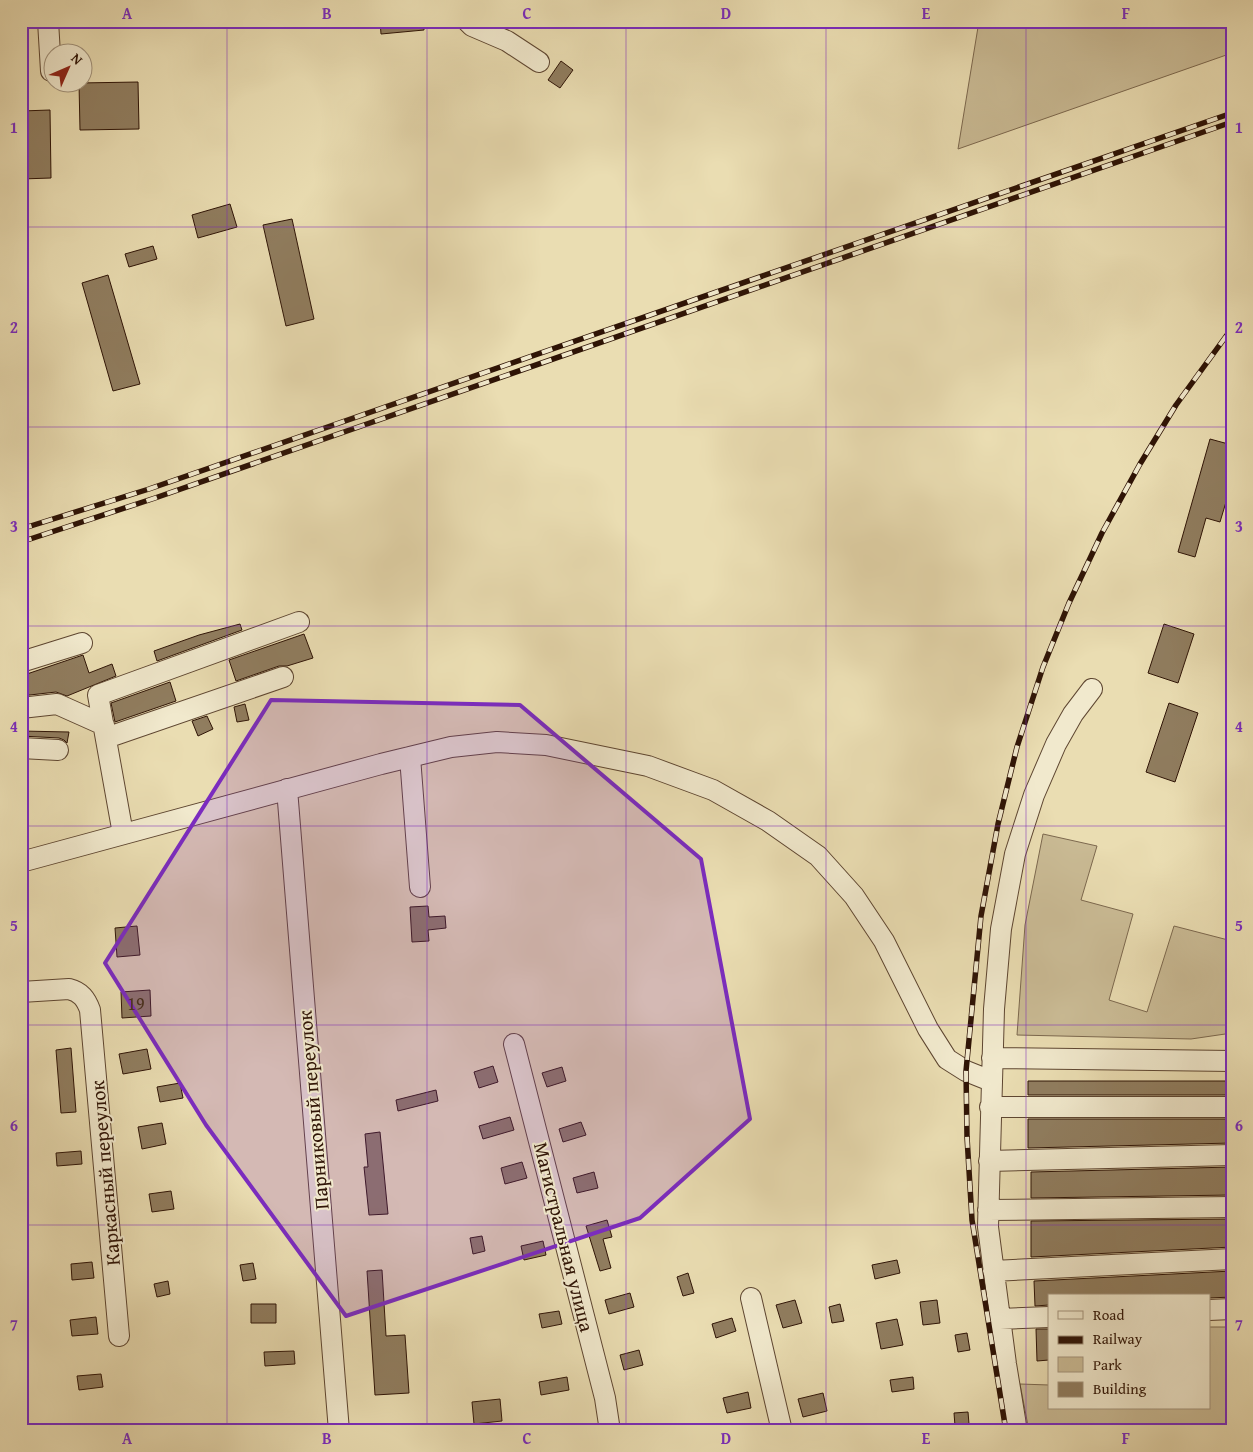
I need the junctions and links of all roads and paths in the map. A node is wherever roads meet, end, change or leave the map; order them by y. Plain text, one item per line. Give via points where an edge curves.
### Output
1 (48, 21) edge
2 (467, 21) edge
3 (49, 42) edge
4 (539, 62) dead end
5 (300, 622) dead end
6 (82, 643) dead end
7 (21, 662) edge
8 (283, 676) dead end
9 (1092, 689) dead end
10 (21, 708) edge
11 (105, 732) junction
12 (21, 748) edge
13 (58, 750) dead end
14 (410, 757) junction
15 (287, 789) junction
16 (123, 834) junction
17 (21, 862) edge
18 (420, 887) dead end
19 (21, 992) edge
20 (514, 1044) dead end
21 (992, 1058) junction
22 (1232, 1060) edge
23 (991, 1082) junction
24 (990, 1107) junction
25 (1232, 1107) edge
26 (1232, 1155) edge
27 (989, 1161) junction
28 (1232, 1207) edge
29 (988, 1210) junction
30 (1232, 1259) edge
31 (993, 1271) junction
32 (751, 1298) dead end
33 (1232, 1309) edge
34 (1210, 1310) edge
35 (1048, 1316) edge
36 (1000, 1318) junction
37 (119, 1336) dead end
38 (339, 1431) edge
39 (610, 1431) edge
40 (782, 1431) edge
41 (1017, 1431) edge

1 - 3 street
2 - 4 street
5 - 11 street via 98,695
6 - 7 street
8 - 11 street
9 - 21 street via 1072,714 1056,744 1034,794 1015,854 1001,929
10 - 11 street via 57,704
11 - 16 street
12 - 13 street
14 - 15 street
14 - 18 street
14 - 23 street via 451,747 497,742 546,745 648,766 712,790 752,812 818,856 854,896 884,941 947,1060
15 - 16 street
15 - 38 street, Парниковый переулок
16 - 17 street
19 - 37 street, Каркасный переулок via 77,991 90,1010
20 - 39 street, Магистральная улица via 605,1398
21 - 22 street
21 - 23 street
23 - 24 street
24 - 25 street
24 - 27 street
26 - 27 street
27 - 29 street
28 - 29 street
29 - 31 street
30 - 31 street
31 - 36 street
32 - 40 street
33 - 34 street
35 - 36 street
36 - 41 street

